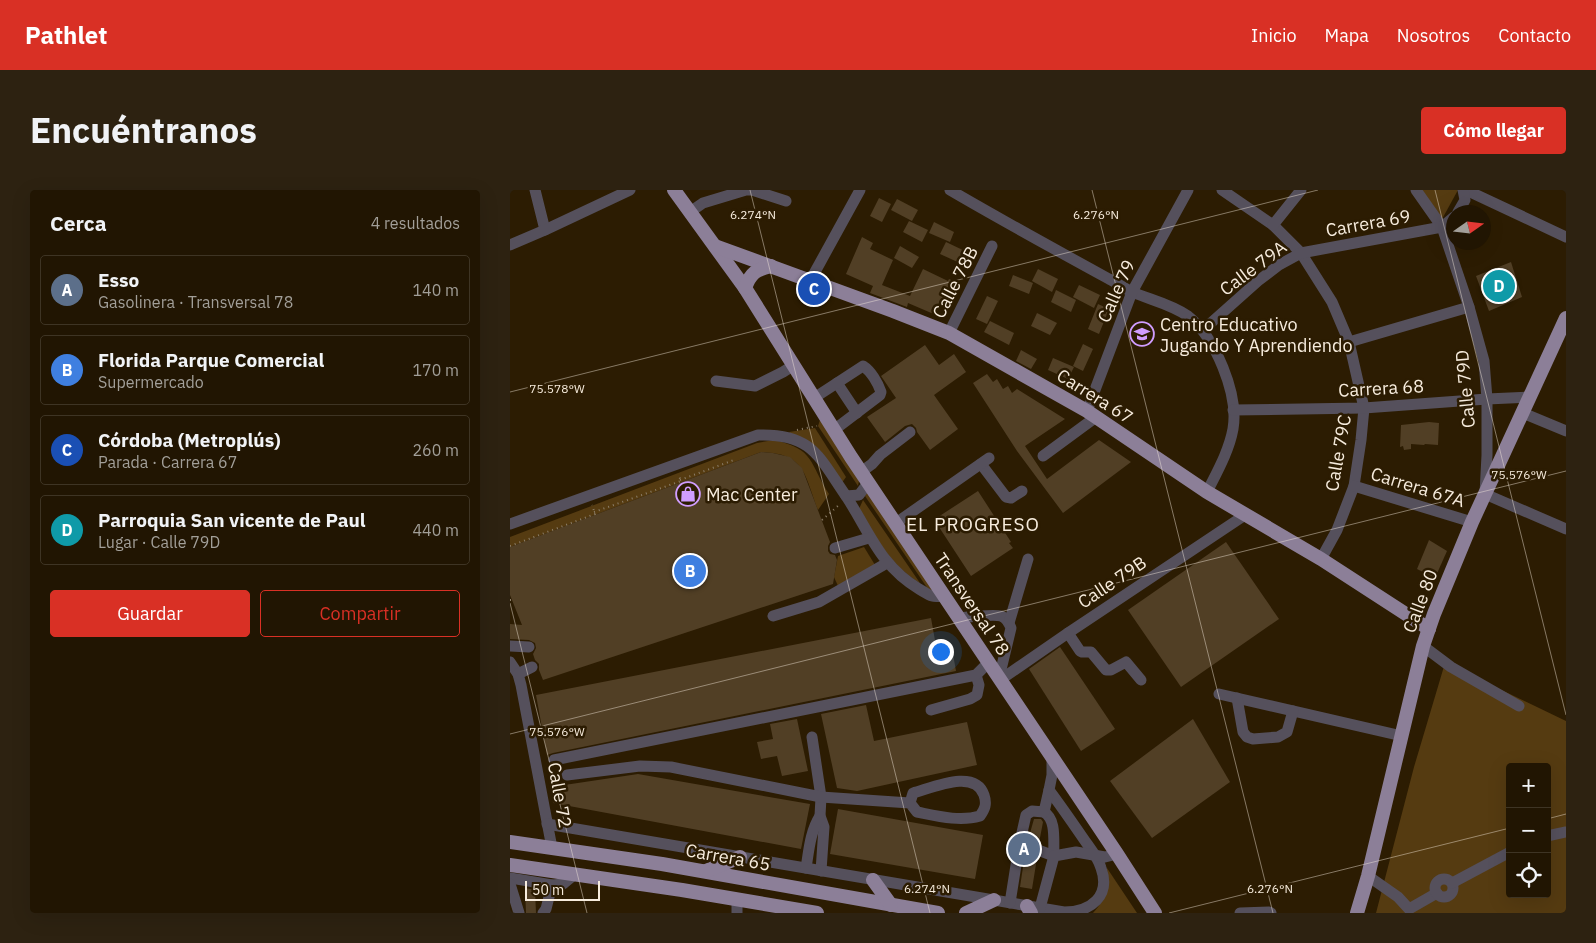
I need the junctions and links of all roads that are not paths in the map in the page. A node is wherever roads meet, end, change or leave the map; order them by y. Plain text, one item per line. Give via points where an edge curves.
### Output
1 (535, 190) edge
2 (630, 190) edge
3 (674, 190) edge
4 (860, 190) edge
5 (950, 190) edge
6 (1188, 190) edge
7 (1222, 190) edge
8 (1300, 190) edge
9 (1416, 190) edge
10 (1464, 190) edge
11 (786, 201) dead end
12 (1463, 205) edge
13 (690, 212) junction
14 (1446, 224) edge
15 (1273, 225) junction
16 (1442, 227) junction
17 (546, 230) junction
18 (1566, 238) edge
19 (510, 245) edge
20 (715, 246) junction
21 (992, 246) dead end
22 (1301, 253) junction
23 (771, 266) junction
24 (810, 281) junction
25 (745, 288) junction
26 (1132, 292) junction
27 (1470, 307) junction
28 (1566, 318) edge
29 (1203, 330) junction
30 (949, 333) junction
31 (1562, 337) edge
32 (1349, 342) junction
33 (794, 365) junction
34 (716, 381) dead end
35 (837, 383) junction
36 (814, 398) junction
37 (1529, 398) junction
38 (1487, 399) junction
39 (1364, 408) junction
40 (1233, 410) junction
41 (1523, 412) junction
42 (857, 413) junction
43 (1092, 414) junction
44 (834, 430) junction
45 (1566, 431) edge
46 (910, 432) dead end
47 (1043, 456) dead end
48 (865, 477) junction
49 (1354, 486) junction
50 (1022, 491) dead end
51 (1207, 492) junction
52 (1485, 494) junction
53 (859, 495) junction
54 (842, 501) junction
55 (854, 509) junction
56 (1245, 515) junction
57 (1472, 522) junction
58 (896, 523) junction
59 (510, 524) edge
60 (1566, 529) edge
61 (869, 538) junction
62 (835, 548) dead end
63 (1028, 559) dead end
64 (1321, 559) junction
65 (887, 562) junction
66 (944, 596) junction
67 (773, 616) dead end
68 (959, 618) junction
69 (1009, 623) junction
70 (1429, 629) junction
71 (1068, 633) junction
72 (510, 646) edge
73 (1423, 646) junction
74 (529, 647) dead end
75 (510, 662) edge
76 (988, 663) junction
77 (532, 668) dead end
78 (518, 674) junction
79 (976, 675) junction
80 (999, 679) junction
81 (1141, 680) dead end
82 (1219, 694) dead end
83 (1237, 698) junction
84 (1519, 706) dead end
85 (931, 710) dead end
86 (1293, 711) junction
87 (1402, 736) junction
88 (812, 737) dead end
89 (1052, 758) junction
90 (554, 760) dead end
91 (567, 775) dead end
92 (1050, 790) junction
93 (821, 797) junction
94 (910, 803) junction
95 (1044, 812) junction
96 (820, 816) junction
97 (547, 824) junction
98 (1566, 832) edge
99 (1551, 835) edge
100 (510, 842) edge
101 (552, 848) junction
102 (1038, 850) tunnel mouth
103 (1508, 853) edge
104 (1094, 854) junction
105 (1117, 854) junction
106 (1054, 856) junction
107 (740, 857) junction
108 (510, 864) edge
109 (806, 868) junction
110 (821, 871) junction
111 (704, 872) junction
112 (575, 874) junction
113 (1368, 876) junction
114 (510, 878) edge
115 (873, 880) junction
116 (510, 884) edge
117 (552, 885) junction
118 (994, 900) junction
119 (1010, 903) junction
120 (891, 905) junction
121 (737, 906) edge
122 (1033, 909) edge
123 (1409, 911) edge
124 (519, 913) edge
125 (543, 913) edge
126 (817, 913) edge
127 (938, 913) edge
128 (966, 913) edge
129 (1155, 913) edge
130 (1240, 913) edge
131 (1272, 913) edge
132 (1357, 913) edge

1 - 17 street
2 - 17 street
3 - 13 main road, Transversal 78
4 - 24 street
5 - 26 street
6 - 26 street, Calle 79
7 - 15 street, Calle 79C
8 - 15 street, Calle 79A
9 - 16 street, Calle 79D
10 - 12 street via 1466,200
10 - 18 street
11 - 13 street via 746,190 703,203
13 - 20 main road, Transversal 78
14 - 16 street
15 - 22 street, Calle 79C
16 - 22 street, Carrera 69
16 - 27 street, Calle 79D
17 - 19 street
20 - 23 main road, Carrera 67
20 - 25 main road, Transversal 78
21 - 30 street, Calle 78B
22 - 29 street, Calle 79A via 1258,281
22 - 32 street, Calle 79C via 1332,302
23 - 24 main road, Carrera 67
23 - 25 main road via 755,272
24 - 30 main road, Carrera 67
25 - 33 main road, Transversal 78
26 - 29 street via 1168,305
26 - 43 street, Calle 79
27 - 32 street
27 - 38 street, Calle 79D via 1484,361
28 - 31 main road, Calle 80
29 - 40 street via 1222,367
30 - 43 main road, Carrera 67
31 - 37 main road, Calle 80
32 - 39 street, Calle 79C
33 - 34 street via 755,386
33 - 36 main road, Transversal 78
35 - 36 street
35 - 42 street
35 - 42 street via 863,366 880,387 880,395
36 - 44 main road, Transversal 78
37 - 38 street, Carrera 68
37 - 41 main road, Calle 80
38 - 39 street, Carrera 68
38 - 52 street, Calle 79D
39 - 40 street, Carrera 68
39 - 49 street, Calle 79C
40 - 51 street via 1233,428
41 - 45 street
41 - 52 main road, Calle 80
42 - 44 street
43 - 47 street
43 - 51 main road, Carrera 67
44 - 48 main road, Transversal 78
46 - 48 street via 880,455
48 - 53 street
48 - 58 main road, Transversal 78
49 - 57 street, Carrera 67A
49 - 64 street, Calle 79C
50 - 58 street via 1006,498 985,461
51 - 56 main road, Carrera 67
52 - 57 main road, Calle 80
52 - 60 street, Carrera 67A
53 - 54 street
53 - 55 street
54 - 55 street
54 - 59 street via 818,457 806,444 781,435 758,435
55 - 61 street
56 - 64 main road, Carrera 67
56 - 71 street, Calle 79B
57 - 70 main road, Calle 80
58 - 66 main road, Transversal 78
61 - 62 street
61 - 65 street
63 - 69 street
64 - 70 main road, Carrera 67
65 - 66 street via 916,587 932,596
65 - 67 street via 818,602
66 - 68 main road, Transversal 78
68 - 69 street via 1000,615
68 - 76 main road, Transversal 78
69 - 80 street via 1011,628
70 - 73 main road, Calle 80
71 - 80 street, Calle 79B
71 - 81 street via 1080,651 1092,652 1106,670 1126,662
72 - 74 street
73 - 84 street via 1451,667
73 - 87 main road, Calle 80
75 - 78 street, Calle 72
76 - 79 street
76 - 80 main road, Transversal 78
77 - 78 street
78 - 97 street, Calle 72
79 - 85 street via 977,695
79 - 90 street
80 - 89 main road, Transversal 78
82 - 83 street
83 - 86 street
83 - 86 street via 1244,732 1254,739 1278,737 1286,732
86 - 87 street
87 - 113 main road, Calle 80
88 - 93 street
89 - 92 street
89 - 105 main road, Transversal 78
91 - 93 street via 640,766 671,767
92 - 95 street
92 - 104 street
93 - 94 street
93 - 96 street
94 - 94 street via 917,812 970,819 980,816 986,807 981,788 966,781 913,793
95 - 106 street via 1053,823
95 - 119 street via 1032,811 1026,816
96 - 109 street via 811,836
96 - 110 street via 824,827
97 - 101 street, Calle 72
97 - 107 street
98 - 99 street
100 - 101 main road, Carrera 65
101 - 111 main road, Carrera 65
102 - 106 street
103 - 123 street via 1452,883 1453,890 1449,896 1442,897 1437,893
104 - 105 street via 1105,857
104 - 106 street via 1069,852
104 - 122 street via 1101,867 1103,884 1095,903 1076,912
105 - 129 main road, Transversal 78
106 - 122 street
107 - 109 street
107 - 111 main road
108 - 112 main road
109 - 110 street
110 - 115 street
111 - 120 main road, Carrera 65
112 - 117 street via 563,884
112 - 121 main road
113 - 123 street via 1398,897
113 - 132 main road, Calle 80
114 - 117 street
115 - 118 street
115 - 120 main road
116 - 124 street
117 - 125 street
118 - 119 street
118 - 128 main road
119 - 122 street
120 - 127 main road, Carrera 65
121 - 126 main road
130 - 131 street

